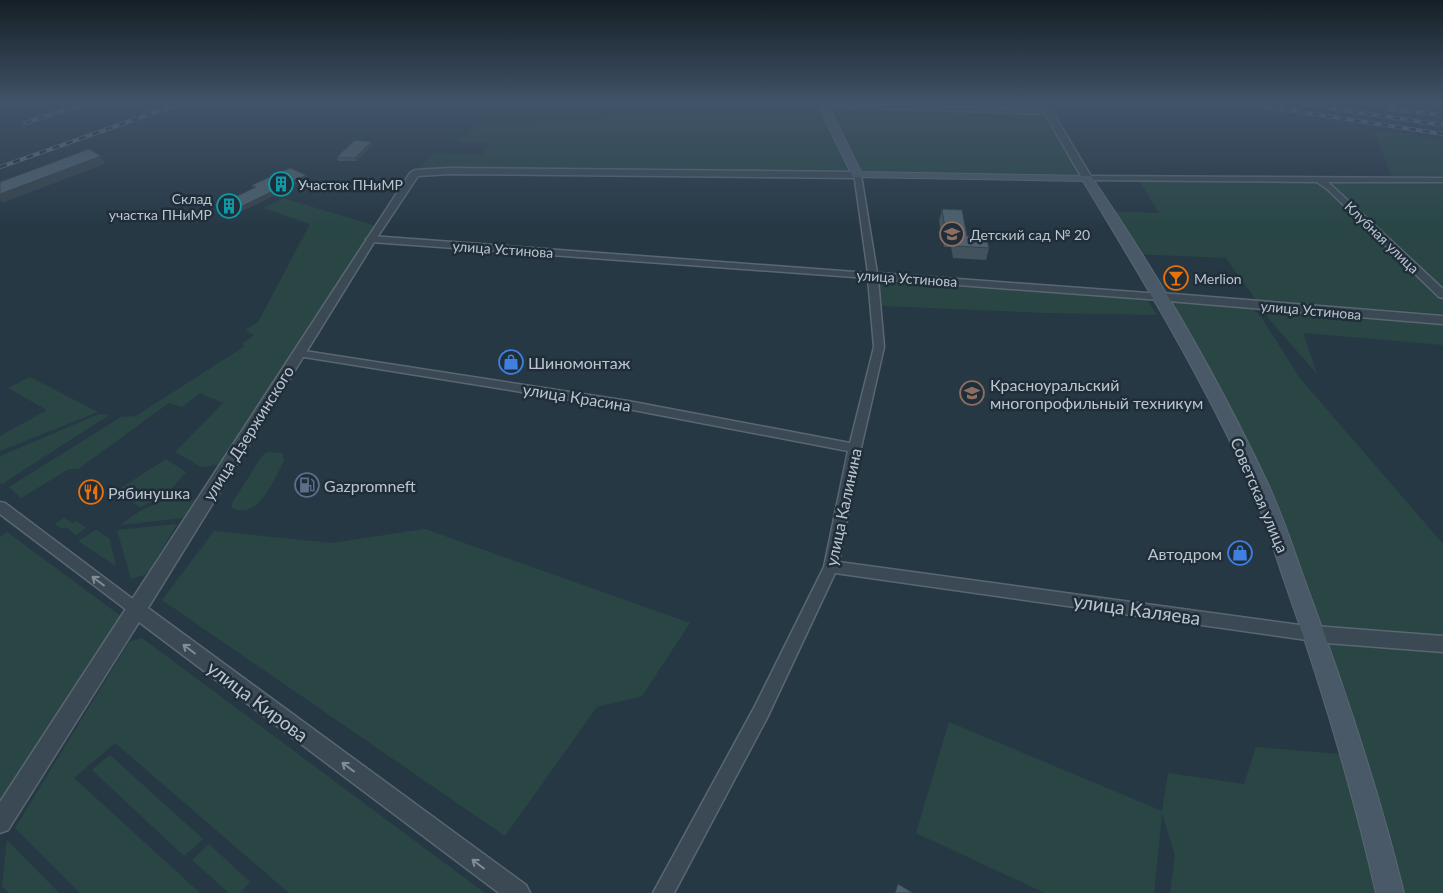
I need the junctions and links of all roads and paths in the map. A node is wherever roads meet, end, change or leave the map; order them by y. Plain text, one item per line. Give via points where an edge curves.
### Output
1 (842, 145) edge
2 (1068, 145) edge
3 (857, 175) junction
4 (1087, 178) junction
5 (1320, 180) junction
6 (1443, 180) edge
7 (371, 239) junction
8 (873, 276) junction
9 (1443, 295) edge
10 (1161, 297) junction
11 (1443, 320) edge
12 (298, 353) junction
13 (855, 448) junction
14 (0, 507) edge
15 (831, 567) junction
16 (137, 610) junction
17 (1314, 634) junction
18 (1443, 644) edge
19 (0, 822) edge
20 (518, 893) edge
21 (663, 893) edge
22 (1390, 893) edge

1 - 3 main road
2 - 4 street, Советская улица
3 - 4 main road
3 - 7 street, улица Дзержинского via 418,172
3 - 8 street, улица Калинина
4 - 5 street
4 - 10 main road, Советская улица
5 - 6 street
5 - 9 street, Клубная улица
7 - 8 street, улица Устинова
7 - 12 street, улица Дзержинского
8 - 10 street, улица Устинова
8 - 13 street, улица Калинина via 880,347
10 - 11 street, улица Устинова
10 - 17 main road, Советская улица via 1221,406 1260,486
12 - 13 street, улица Красина via 628,405
12 - 16 street, улица Дзержинского
13 - 15 street, улица Калинина
16 -> 14 street, улица Кирова
15 - 17 street, улица Каляева
15 - 21 street, улица Калинина via 761,712
16 - 19 street, улица Дзержинского
20 -> 16 street, улица Кирова
17 - 18 street, улица Каляева
17 - 22 main road, Советская улица via 1375,830

